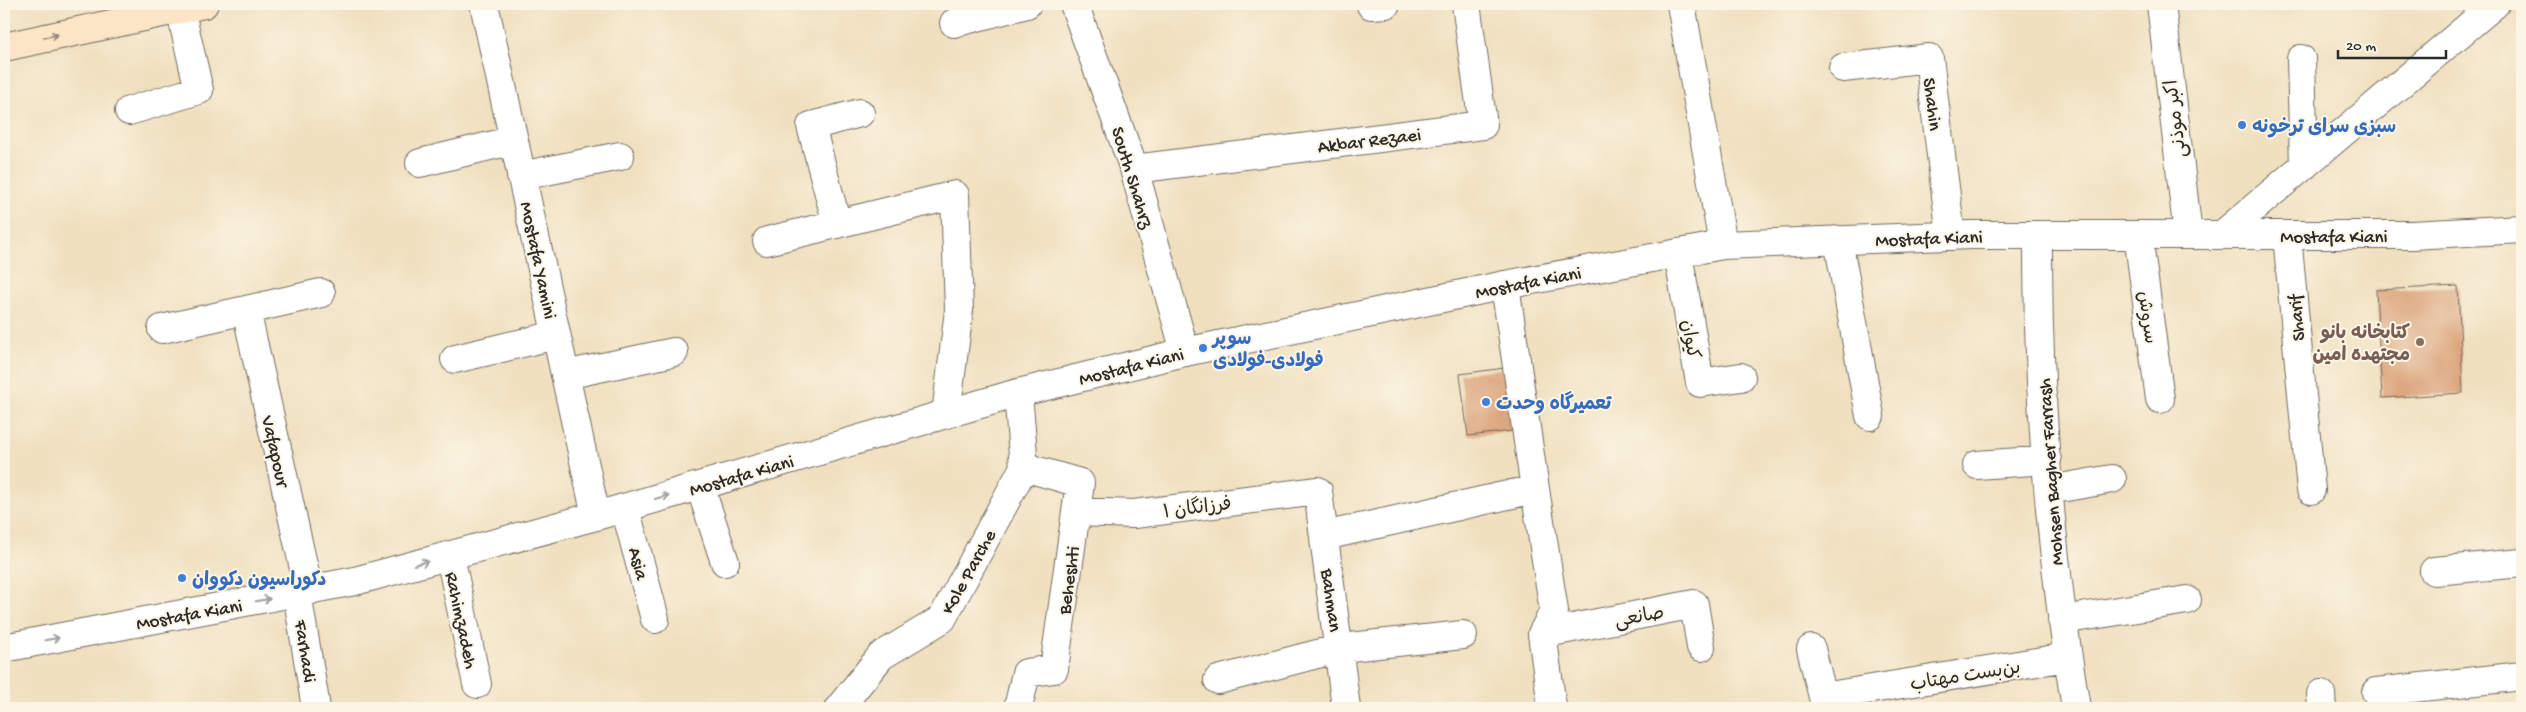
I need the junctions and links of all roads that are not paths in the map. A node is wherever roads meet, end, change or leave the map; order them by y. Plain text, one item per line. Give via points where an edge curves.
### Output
1 (484, 4) edge
2 (1027, 4) edge
3 (1074, 4) edge
4 (1466, 4) edge
5 (1680, 4) edge
6 (2161, 4) edge
7 (2495, 4) edge
8 (188, 5) edge
9 (954, 23) dead end
10 (4, 47) edge
11 (2301, 59) dead end
12 (1843, 68) dead end
13 (130, 111) dead end
14 (860, 113) dead end
15 (514, 140) junction
16 (620, 156) dead end
17 (420, 164) dead end
18 (2304, 166) junction
19 (1134, 169) junction
20 (522, 176) junction
21 (837, 224) junction
22 (2522, 230) edge
23 (2038, 235) junction
24 (2138, 235) junction
25 (2188, 235) junction
26 (1951, 236) junction
27 (2222, 236) junction
28 (2287, 236) junction
29 (1838, 240) junction
30 (767, 241) dead end
31 (1724, 245) junction
32 (1678, 253) junction
33 (1505, 285) junction
34 (321, 293) dead end
35 (246, 310) junction
36 (162, 329) dead end
37 (556, 335) junction
38 (674, 352) dead end
39 (1185, 352) junction
40 (455, 359) dead end
41 (565, 375) junction
42 (1741, 377) dead end
43 (1018, 393) junction
44 (2160, 399) dead end
45 (946, 414) junction
46 (1870, 416) dead end
47 (2047, 460) junction
48 (1977, 465) dead end
49 (1024, 467) junction
50 (2112, 479) dead end
51 (700, 486) junction
52 (1535, 489) junction
53 (2050, 490) junction
54 (2311, 490) dead end
55 (1318, 491) joint
56 (625, 508) junction
57 (1076, 512) junction
58 (596, 516) junction
59 (1324, 536) junction
60 (450, 556) junction
61 (725, 562) dead end
62 (2522, 563) edge
63 (2434, 571) dead end
64 (303, 592) junction
65 (2187, 600) dead end
66 (655, 619) dead end
67 (2062, 620) junction
68 (1463, 634) dead end
69 (1542, 634) junction
70 (1701, 647) dead end
71 (4, 648) edge
72 (1340, 648) junction
73 (1812, 649) dead end
74 (2067, 656) junction
75 (2522, 676) edge
76 (1218, 680) dead end
77 (477, 684) dead end
78 (2376, 692) dead end
79 (1552, 706) dead end
80 (316, 708) edge
81 (839, 708) edge
82 (1018, 708) edge
83 (1346, 708) edge
84 (2076, 708) edge

1 - 15 street, Mostafa Yamini
2 - 9 street
3 - 19 street, South Shahrz
4 - 19 street, Akbar Rezaei via 1483,125
5 - 31 street
6 - 25 street, اکبر موذنی
7 - 18 street
10 -> 8 main road
8 - 13 street via 199,90
11 - 18 street
12 - 26 street, Shahin via 1929,58
14 - 21 street via 811,126
15 - 17 street
15 - 20 street, Mostafa Yamini
16 - 20 street
18 - 27 street
19 - 39 street, South Shahrz
20 - 37 street, Mostafa Yamini
21 - 30 street
21 - 45 street via 955,195 959,310
22 - 28 street, Mostafa Kiani
23 - 24 street, Mostafa Kiani
23 - 26 street, Mostafa Kiani
23 - 47 street, Mohsen Bagher Farrash
24 - 25 street, Mostafa Kiani
24 - 44 street, سروش
25 - 27 street, Mostafa Kiani
26 - 29 street, Mostafa Kiani
27 - 28 street, Mostafa Kiani
28 - 54 street, Sharif
29 - 31 street, Mostafa Kiani
29 - 46 street
31 - 32 street, Mostafa Kiani
32 - 33 street, Mostafa Kiani
32 - 42 street, کیوان via 1700,383
33 - 39 street, Mostafa Kiani
33 - 52 street
34 - 35 street
35 - 36 street
35 - 64 street, Vafapour
37 - 40 street
37 - 41 street, Mostafa Yamini
38 - 41 street
39 - 43 street, Mostafa Kiani
41 - 58 street, Mostafa Yamini
43 - 45 street, Mostafa Kiani
43 - 49 street
45 - 51 street, Mostafa Kiani
47 - 48 street
47 - 53 street, Mohsen Bagher Farrash
49 - 57 street, Beheshti via 1080,483
49 - 81 street, Kole Parche via 942,619 881,656
50 - 53 street
56 -> 51 street, Mostafa Kiani
51 - 61 street
52 - 59 street
52 - 69 street via 1554,611
53 - 67 street, Mohsen Bagher Farrash
55 - 57 street, فرزانگان ۱ via 1134,514
55 - 59 street, Bahman
56 - 58 street, Mostafa Kiani
56 - 66 street, Asia
57 - 82 street, Beheshti via 1054,669 1026,673
58 - 60 street, Mostafa Kiani
59 - 72 street, Bahman
64 -> 60 street, Mostafa Kiani
60 - 77 street, Rahimzadeh
62 - 63 street
71 -> 64 street, Mostafa Kiani
64 - 80 street, Farhadi
65 - 67 street
67 - 74 street, Mohsen Bagher Farrash
68 - 72 street
69 - 70 street, صانعی via 1694,604
69 - 79 street
72 - 76 street
72 - 83 street, Bahman
73 - 74 street, بن‌بست مهتاب via 1823,697
74 - 84 street, Mohsen Bagher Farrash
75 - 78 street

